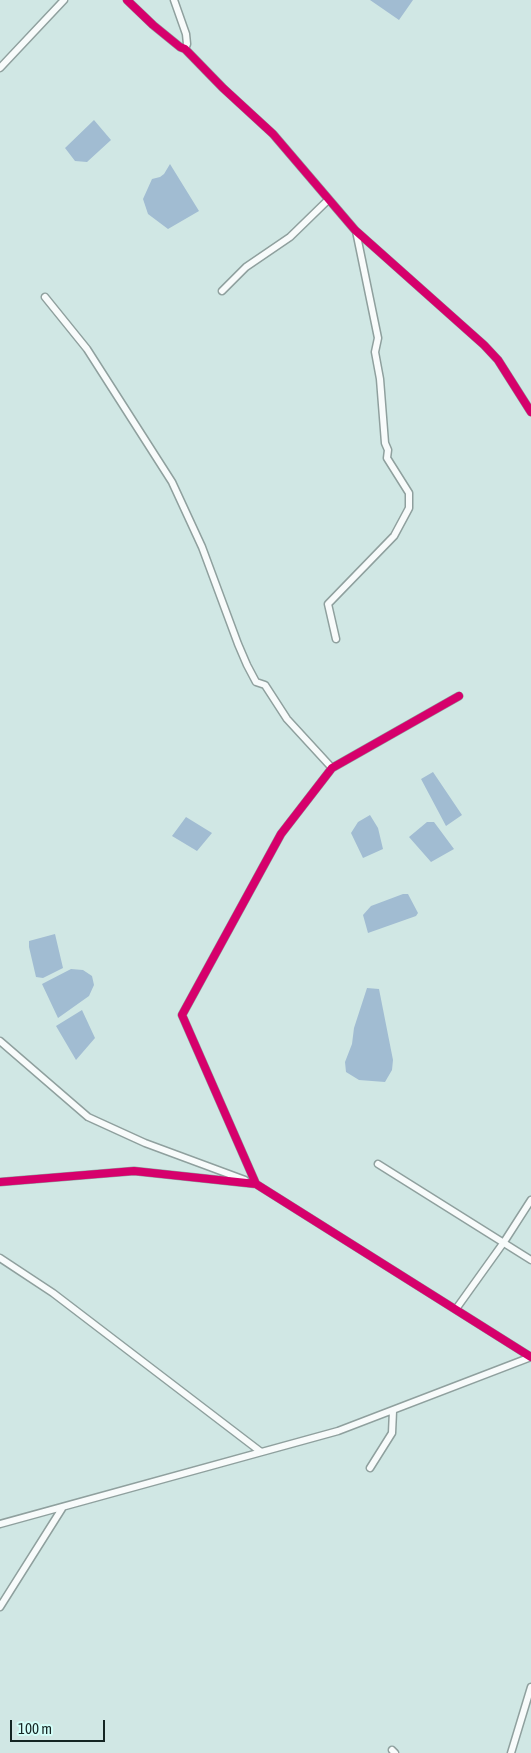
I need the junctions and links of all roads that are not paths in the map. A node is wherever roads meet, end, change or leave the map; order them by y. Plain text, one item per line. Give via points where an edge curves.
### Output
1 (64, 0) edge
2 (127, 0) edge
3 (174, 0) edge
4 (186, 49) junction
5 (0, 68) edge
6 (328, 200) junction
7 (355, 230) junction
8 (222, 291) dead end
9 (45, 297) dead end
10 (531, 412) edge
11 (336, 639) dead end
12 (460, 696) dead end
13 (332, 768) junction
14 (0, 1041) edge
15 (378, 1164) dead end
16 (0, 1182) edge
17 (256, 1184) junction
18 (531, 1200) edge
19 (504, 1242) junction
20 (0, 1258) edge
21 (531, 1260) edge
22 (456, 1309) junction
23 (531, 1357) edge
24 (394, 1411) junction
25 (261, 1452) junction
26 (370, 1468) dead end
27 (63, 1506) junction
28 (0, 1524) edge
29 (0, 1607) edge
30 (531, 1687) edge
31 (511, 1753) edge

1 - 5 street
2 - 4 street via 153,25
3 - 4 street via 186,34
4 - 6 street via 222,88 273,134
6 - 7 street
6 - 8 street via 290,237 246,267
7 - 10 street via 484,345 498,360
7 - 11 street via 378,338 375,352 387,458 409,493 409,508 394,536 328,604
9 - 13 street via 87,349 172,482 256,682 264,684 287,719
12 - 13 street
13 - 17 street via 281,834 182,1015
14 - 17 street via 88,1117 146,1143
15 - 19 street
16 - 17 street via 134,1171
17 - 22 street
18 - 19 street
19 - 21 street
19 - 22 street
20 - 25 street via 53,1293
22 - 23 street
23 - 24 street
24 - 25 street via 338,1431
24 - 26 street via 392,1433
25 - 27 street
27 - 28 street
27 - 29 street
30 - 31 street

